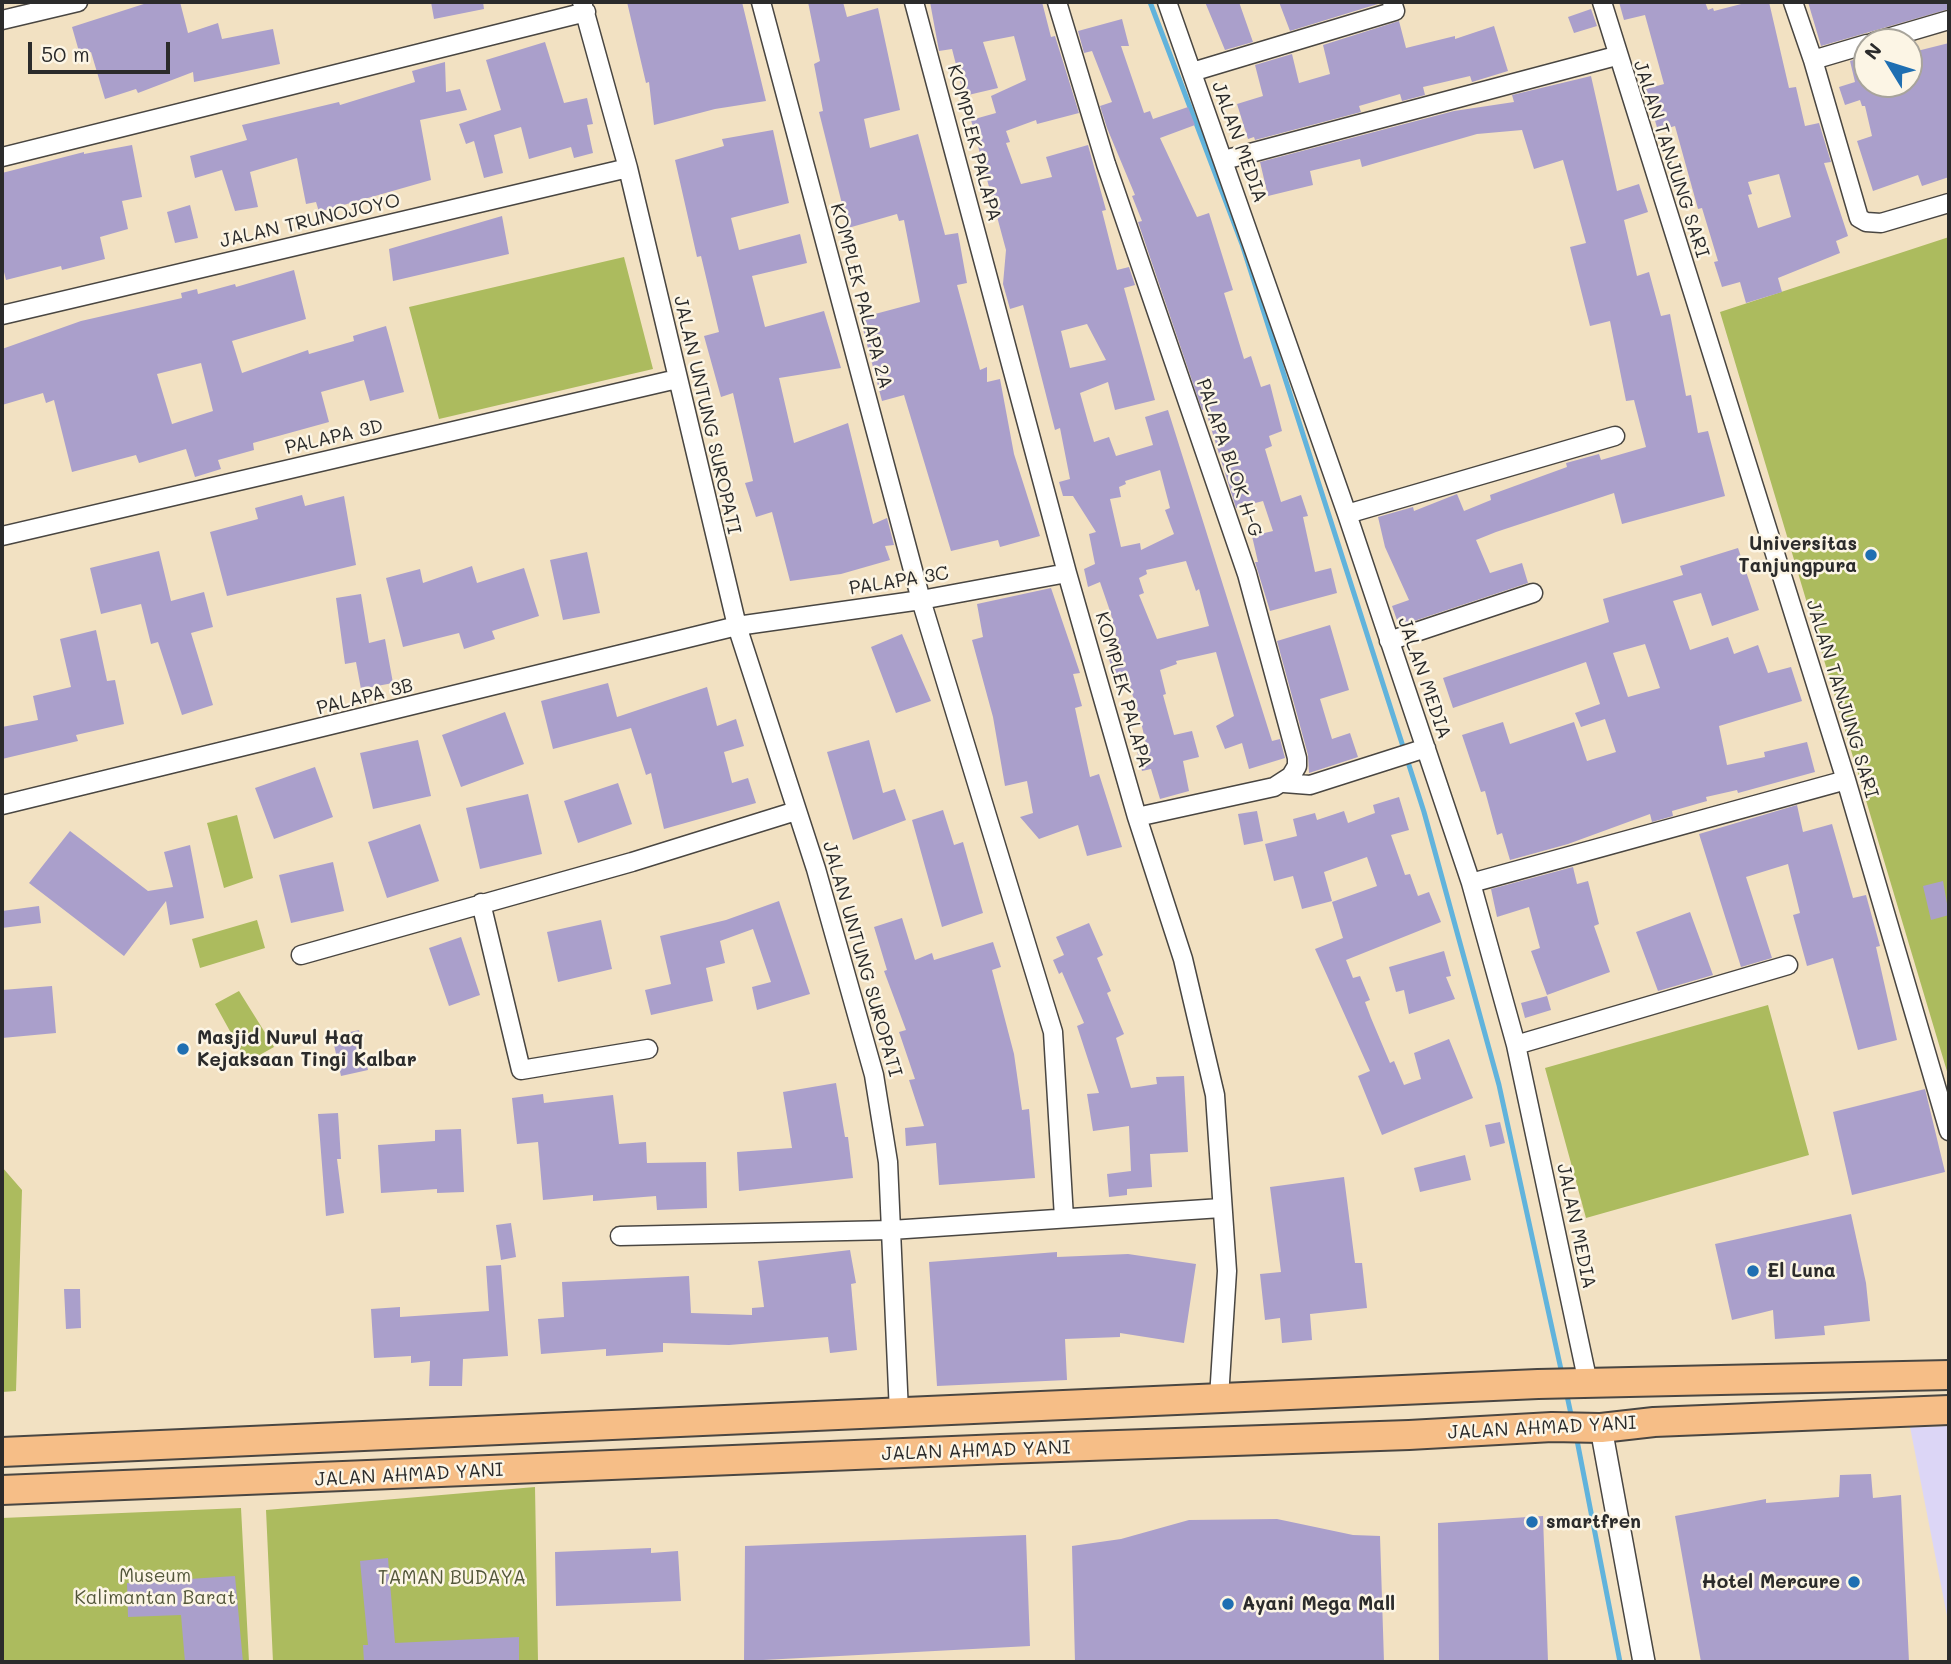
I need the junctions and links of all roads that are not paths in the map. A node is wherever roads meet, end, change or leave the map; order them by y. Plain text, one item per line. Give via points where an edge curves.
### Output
1 (78, 2) edge
2 (761, 2) edge
3 (914, 2) edge
4 (1057, 2) edge
5 (1167, 2) edge
6 (1392, 2) edge
7 (1602, 2) edge
8 (1793, 2) edge
9 (584, 7) edge
10 (2, 20) edge
11 (1949, 20) edge
12 (1922, 28) edge
13 (1853, 48) edge
14 (1616, 56) junction
15 (1814, 60) junction
16 (1192, 72) junction
17 (2, 157) edge
18 (1224, 160) junction
19 (628, 168) junction
20 (1949, 203) edge
21 (2, 315) edge
22 (677, 379) junction
23 (1615, 436) dead end
24 (1347, 514) junction
25 (2, 536) edge
26 (1067, 573) junction
27 (1533, 593) dead end
28 (921, 600) junction
29 (737, 626) junction
30 (1390, 641) junction
31 (1426, 748) junction
32 (1846, 780) junction
33 (1284, 783) junction
34 (2, 805) edge
35 (796, 811) junction
36 (1137, 817) junction
37 (1471, 883) junction
38 (481, 903) junction
39 (300, 955) dead end
40 (1788, 965) dead end
41 (1516, 1045) junction
42 (648, 1049) dead end
43 (1949, 1131) edge
44 (1221, 1208) junction
45 (1064, 1218) junction
46 (891, 1230) junction
47 (620, 1236) dead end
48 (1949, 1375) edge
49 (1583, 1384) junction
50 (1219, 1398) junction
51 (1949, 1410) edge
52 (899, 1413) junction
53 (1597, 1428) junction
54 (2, 1452) edge
55 (2, 1490) edge
56 (1644, 1662) edge

1 - 10 street
2 - 28 street, KOMPLEK PALAPA 2A
3 - 26 street, KOMPLEK PALAPA
4 - 33 street, PALAPA BLOK H-G via 1106,164 1247,574 1297,758 1295,771
5 - 16 street, JALAN MEDIA
6 - 16 street via 1395,11
7 - 14 street, JALAN TANJUNG SARI
8 - 15 street
9 - 17 street, JALAN UNTUNG SUROPATI
9 - 19 street, JALAN UNTUNG SUROPATI
11 - 12 street
13 - 15 street
14 - 18 street
14 - 32 street, JALAN TANJUNG SARI
15 - 20 street via 1859,218 1881,223
16 - 18 street, JALAN MEDIA
18 - 24 street, JALAN MEDIA
19 - 21 street, JALAN TRUNOJOYO
19 - 22 street, JALAN UNTUNG SUROPATI
22 - 25 street, PALAPA 3D
22 - 29 street, JALAN UNTUNG SUROPATI
23 - 24 street
24 - 30 street, JALAN MEDIA
26 - 28 street, PALAPA 3C
26 - 36 street, KOMPLEK PALAPA
27 - 30 street
28 - 29 street, PALAPA 3C
28 - 45 street, KOMPLEK PALAPA 2A via 1053,1032
29 - 34 street, PALAPA 3B
29 - 35 street, JALAN UNTUNG SUROPATI
30 - 31 street, JALAN MEDIA
31 - 33 street via 1310,785
31 - 37 street, JALAN MEDIA
32 - 37 street
32 - 43 street, JALAN TANJUNG SARI
33 - 36 street
35 - 38 street
35 - 46 street, JALAN UNTUNG SUROPATI via 832,919 874,1075 888,1162
36 - 44 street, KOMPLEK PALAPA via 1183,959 1214,1095
37 - 41 street, JALAN MEDIA
38 - 39 street
38 - 42 street via 520,1070
40 - 41 street
41 - 49 street, JALAN MEDIA
44 - 45 street
44 - 50 street, KOMPLEK PALAPA via 1227,1272
45 - 46 street
46 - 47 street
46 - 52 street, JALAN UNTUNG SUROPATI
48 - 49 highway, JALAN AHMAD YANI
49 - 50 highway, JALAN AHMAD YANI
50 - 52 highway, JALAN AHMAD YANI
51 - 53 highway, JALAN AHMAD YANI
52 - 54 highway, JALAN AHMAD YANI
53 - 55 highway, JALAN AHMAD YANI
53 - 56 street

